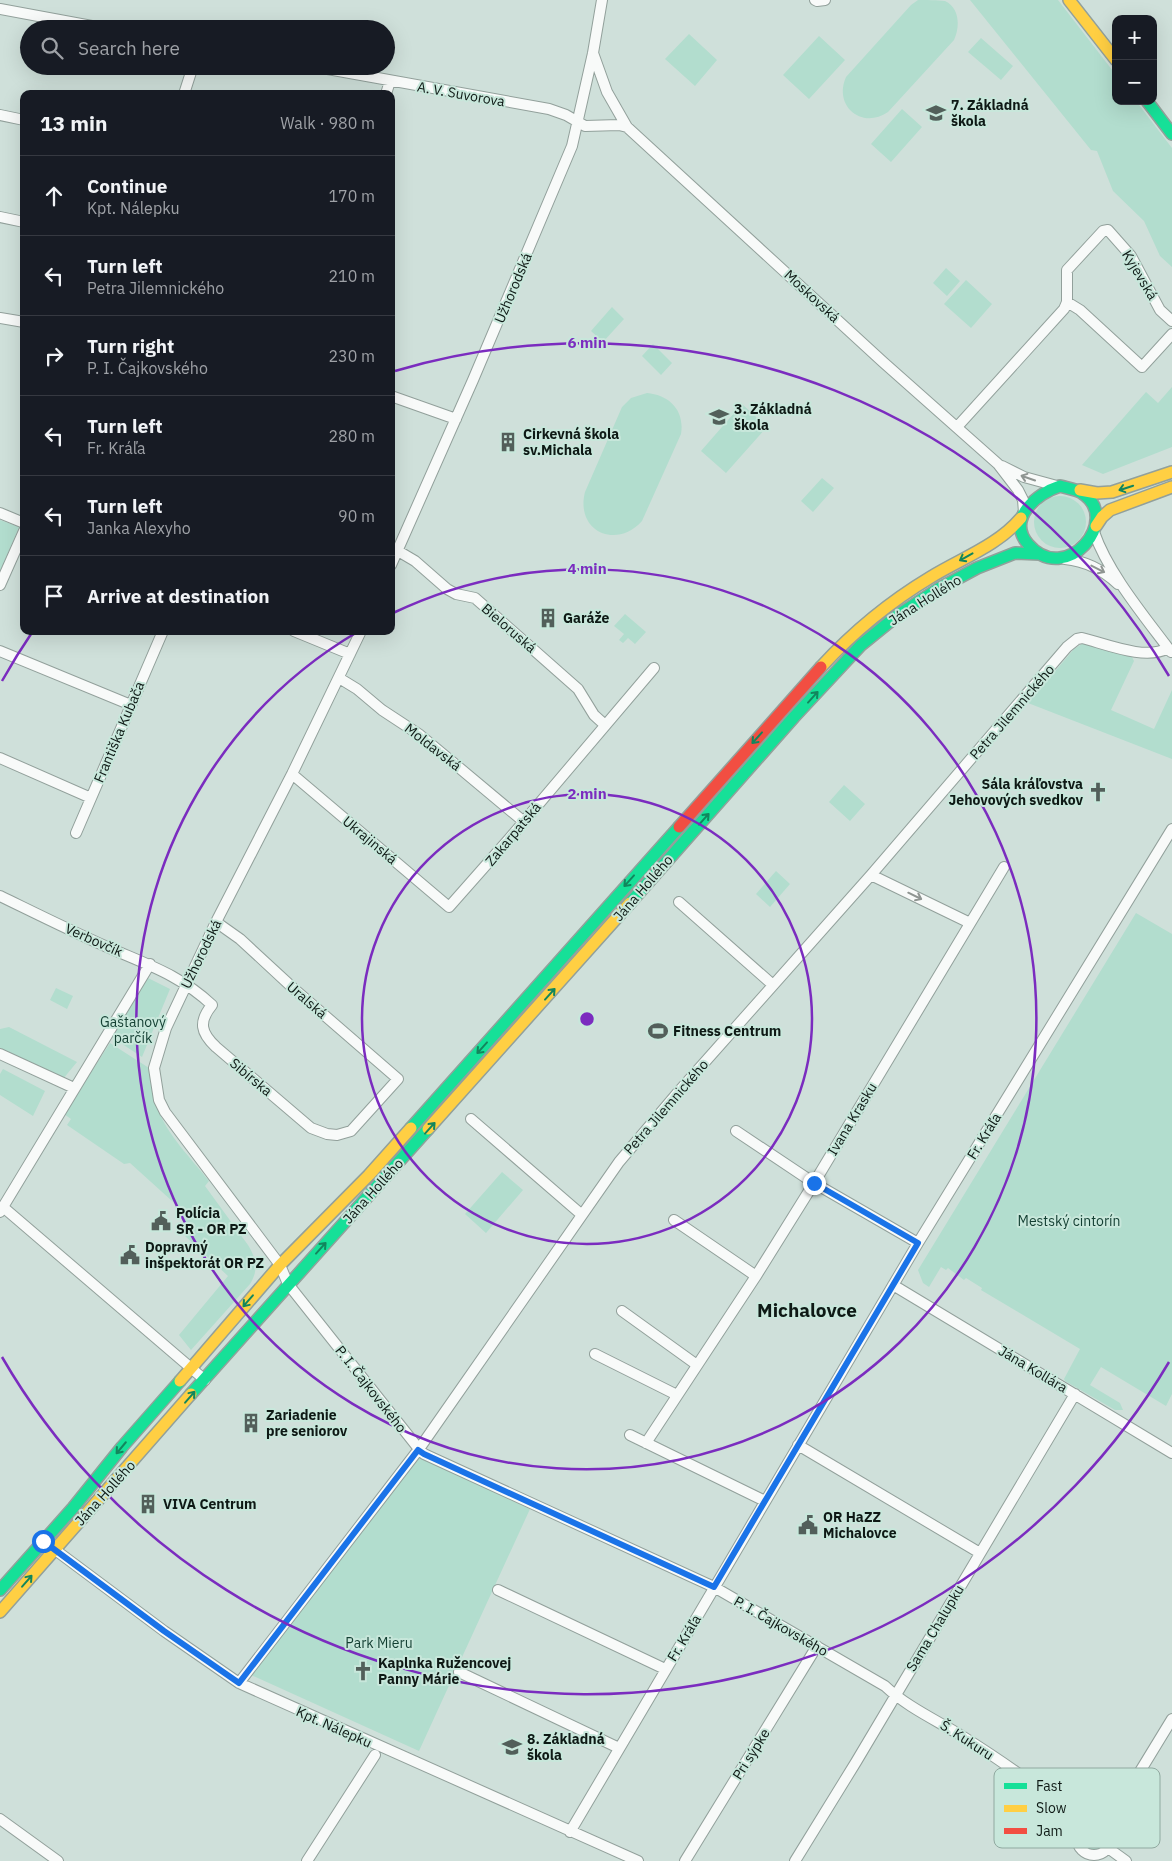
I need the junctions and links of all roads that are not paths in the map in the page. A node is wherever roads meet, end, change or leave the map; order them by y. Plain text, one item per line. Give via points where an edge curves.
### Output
1 (602, 0) edge
2 (815, 0) edge
3 (825, 0) edge
4 (1069, 0) edge
5 (0, 9) edge
6 (59, 20) edge
7 (593, 53) junction
8 (1112, 55) edge
9 (190, 75) edge
10 (359, 75) edge
11 (390, 81) junction
12 (185, 90) edge
13 (387, 90) edge
14 (1150, 105) edge
15 (0, 115) edge
16 (20, 119) edge
17 (579, 123) junction
18 (627, 127) junction
19 (1172, 134) edge
20 (0, 217) edge
21 (20, 221) edge
22 (1067, 302) junction
23 (0, 318) edge
24 (20, 321) edge
25 (1172, 321) edge
26 (1172, 334) edge
27 (395, 397) edge
28 (456, 419) junction
29 (957, 427) junction
30 (998, 464) junction
31 (1172, 472) edge
32 (1060, 486) junction
33 (1172, 487) edge
34 (1074, 489) junction
35 (0, 513) edge
36 (1023, 515) junction
37 (20, 521) edge
38 (1095, 529) junction
39 (20, 540) edge
40 (398, 551) junction
41 (1039, 554) junction
42 (395, 557) edge
43 (1062, 558) junction
44 (0, 585) edge
45 (1128, 593) junction
46 (889, 605) junction
47 (898, 615) junction
48 (161, 635) edge
49 (304, 635) edge
50 (359, 635) edge
51 (0, 650) edge
52 (1170, 650) edge
53 (350, 654) junction
54 (654, 668) dead end
55 (339, 678) junction
56 (131, 705) junction
57 (773, 720) junction
58 (605, 725) junction
59 (784, 729) junction
60 (0, 758) edge
61 (292, 774) junction
62 (91, 798) junction
63 (523, 821) junction
64 (1172, 830) edge
65 (76, 833) dead end
66 (1004, 867) dead end
67 (871, 875) junction
68 (0, 896) edge
69 (679, 902) dead end
70 (449, 906) joint
71 (216, 922) junction
72 (970, 923) junction
73 (150, 964) junction
74 (187, 984) junction
75 (773, 985) junction
76 (526, 999) junction
77 (212, 1005) joint
78 (537, 1008) junction
79 (0, 1054) edge
80 (74, 1088) junction
81 (471, 1119) dead end
82 (736, 1131) dead end
83 (327, 1134) joint
84 (369, 1175) junction
85 (814, 1183) junction
86 (379, 1185) junction
87 (1, 1210) edge
88 (582, 1215) junction
89 (674, 1220) dead end
90 (918, 1243) junction
91 (280, 1265) junction
92 (756, 1276) junction
93 (288, 1284) junction
94 (893, 1285) junction
95 (622, 1311) dead end
96 (595, 1354) dead end
97 (697, 1365) junction
98 (191, 1367) junction
99 (205, 1380) junction
100 (677, 1394) junction
101 (1075, 1394) junction
102 (153, 1411) junction
103 (166, 1423) junction
104 (630, 1435) dead end
105 (646, 1443) junction
106 (798, 1445) junction
107 (418, 1450) junction
108 (1172, 1453) edge
109 (765, 1501) junction
110 (43, 1541) junction
111 (55, 1549) junction
112 (980, 1553) junction
113 (714, 1587) junction
114 (0, 1590) edge
115 (498, 1590) dead end
116 (0, 1612) edge
117 (817, 1646) junction
118 (665, 1670) junction
119 (459, 1672) dead end
120 (239, 1683) junction
121 (896, 1696) junction
122 (1172, 1719) edge
123 (619, 1748) junction
124 (375, 1756) dead end
125 (1009, 1768) edge
126 (1142, 1768) edge
127 (0, 1818) edge
128 (570, 1832) junction
129 (1108, 1848) joint
130 (1085, 1857) edge
131 (58, 1861) edge
132 (308, 1861) edge
133 (638, 1861) edge
134 (685, 1861) edge
135 (795, 1861) edge
136 (1126, 1861) edge

1 - 7 street, Užhorodská
2 - 3 street
4 - 8 street
5 - 6 street
7 - 17 street, Užhorodská
7 - 18 street, Moskovská via 607,92
9 - 12 street
10 - 11 street, A. V. Suvorova
11 - 13 street
11 - 17 street, A. V. Suvorova via 549,109
14 - 19 street
15 - 16 street
17 - 18 street
17 - 28 street, Užhorodská
18 - 29 street, Moskovská
20 - 21 street
22 - 25 street, Kyjevská via 1067,270 1103,231 1108,230 1131,256 1160,310
22 - 26 street via 1142,367
22 - 29 street
23 - 24 street
27 - 28 street
28 - 40 street, Užhorodská
29 - 30 street, Moskovská
32 -> 30 street via 1024,477
30 - 36 street via 1023,500
31 -> 34 street via 1112,492
32 - 34 street
32 - 36 street via 1038,494
33 - 38 street via 1110,510 1102,516
34 - 38 street via 1094,505 1097,513
35 - 37 street
36 - 41 street via 1023,537
36 -> 46 street, Jána Hollého via 1008,533 929,577
38 - 43 street via 1082,549
38 - 45 street via 1103,552
39 - 44 street
40 - 42 street, Užhorodská
40 - 58 street, Bieloruská via 415,561 447,589 475,598 578,689 594,715
41 - 43 street
41 - 47 street, Jána Hollého via 1015,552 996,560 938,589
43 -> 45 street via 1099,569
45 - 52 street
46 - 47 street
46 - 57 street, Jána Hollého via 852,635
59 -> 47 street, Jána Hollého via 861,645
48 - 56 street, Františka Kubača
49 - 53 street
50 - 53 street, Užhorodská
51 - 56 street
52 - 67 street, Petra Jilemnického via 1141,653 1082,638 1071,642
53 - 55 street, Užhorodská
54 - 58 street, Zakarpatská
55 - 61 street, Užhorodská
55 - 63 street, Moldavská via 420,735
56 - 62 street, Františka Kubača
57 - 59 street
57 -> 76 street, Jána Hollého
58 - 63 street, Zakarpatská
78 -> 59 street, Jána Hollého
60 - 62 street
61 - 70 street, Ukrajinská
61 - 71 street, Užhorodská
62 - 65 street, Františka Kubača
63 - 70 street, Zakarpatská
64 - 90 street, Fr. Kráľa
66 - 72 street, Ivana Krasku
67 -> 72 street
67 - 75 street, Petra Jilemnického
68 - 73 street, Verbovčík
69 - 75 street
71 - 74 street, Užhorodská
71 - 83 street, Uralská via 240,939 398,1079 351,1131
72 - 85 street, Ivana Krasku
73 - 74 street, Verbovčík
73 - 80 street
74 - 77 street, Verbovčík
74 - 91 street, Užhorodská via 166,1028 154,1068 159,1100
75 - 88 street, Petra Jilemnického via 625,1155
76 - 78 street
76 -> 84 street, Jána Hollého
77 - 83 street, Sibírska via 204,1014 203,1022 208,1039 311,1128
86 -> 78 street, Jána Hollého
79 - 80 street
80 - 87 street
81 - 88 street
82 - 85 street
84 - 86 street
84 - 91 street, Jána Hollého
85 - 90 street
85 - 92 street, Ivana Krasku
93 -> 86 street, Jána Hollého
87 - 98 street
88 - 107 street, Petra Jilemnického
89 - 92 street
90 - 94 street, Fr. Kráľa
91 - 93 street
91 -> 98 street, Jána Hollého
92 - 97 street, Ivana Krasku
93 - 99 street, Jána Hollého
93 - 107 street, P. I. Čajkovského
94 - 101 street, Jána Kollára
94 - 106 street, Fr. Kráľa
95 - 97 street
96 - 100 street
97 - 100 street, Ivana Krasku
98 - 99 street
98 - 102 street, Jána Hollého
103 -> 99 street, Jána Hollého
100 - 105 street, Ivana Krasku
101 - 108 street, Jána Kollára
101 - 112 street, Sama Chalupku
102 - 103 street
102 -> 110 street, Jána Hollého
103 - 111 street, Jána Hollého
104 - 105 street
105 - 109 street
106 - 109 street, Fr. Kráľa
106 - 112 street
107 - 113 street, P. I. Čajkovského
107 - 120 street, Petra Jilemnického
109 - 113 street, Fr. Kráľa
110 - 111 street, Kpt. Nálepku
110 - 114 street, Jána Hollého
116 -> 111 street, Jána Hollého
111 - 120 street, Kpt. Nálepku
112 - 121 street, Sama Chalupku
113 - 117 street, P. I. Čajkovského
113 - 118 street, Fr. Kráľa
115 - 118 street
117 - 121 street, P. I. Čajkovského via 885,1686
117 - 134 street, Pri sýpke
118 - 123 street, Fr. Kráľa
119 - 123 street
120 - 128 street, Kpt. Nálepku
121 - 125 street, Š. Kukuru
121 - 135 street, Sama Chalupku
122 - 126 street
123 - 128 street, Fr. Kráľa
124 - 132 street
127 - 131 street
128 - 133 street, Kpt. Nálepku
129 - 130 street
129 - 136 street

